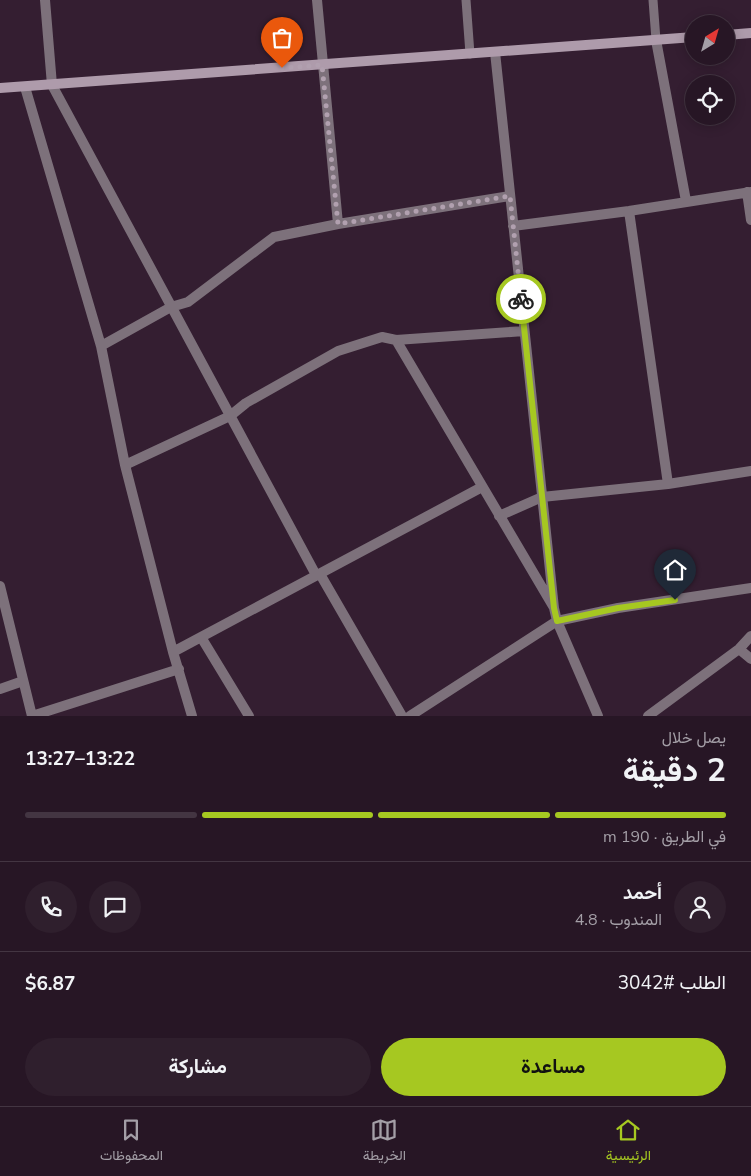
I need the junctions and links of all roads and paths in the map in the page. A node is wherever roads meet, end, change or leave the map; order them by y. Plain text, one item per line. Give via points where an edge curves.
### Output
1 (45, 0) edge
2 (317, 0) edge
3 (466, 0) edge
4 (653, 0) edge
5 (751, 33) edge
6 (735, 34) edge
7 (685, 38) edge
8 (656, 40) junction
9 (495, 52) junction
10 (470, 54) junction
11 (322, 65) junction
12 (52, 85) junction
13 (25, 87) junction
14 (0, 88) edge
15 (749, 192) edge
16 (510, 196) junction
17 (686, 202) junction
18 (628, 212) junction
19 (751, 220) edge
20 (338, 224) junction
21 (513, 226) junction
22 (171, 307) junction
23 (524, 331) junction
24 (396, 340) junction
25 (101, 346) junction
26 (230, 416) junction
27 (125, 465) junction
28 (751, 471) edge
29 (668, 484) junction
30 (482, 487) junction
31 (542, 497) junction
32 (499, 516) junction
33 (318, 575) junction
34 (0, 586) edge
35 (751, 588) edge
36 (554, 608) junction
37 (557, 621) junction
38 (751, 636) edge
39 (201, 637) junction
40 (739, 649) junction
41 (173, 652) junction
42 (751, 659) edge
43 (179, 669) junction
44 (23, 681) junction
45 (0, 689) edge
46 (32, 716) edge
47 (192, 716) edge
48 (249, 716) edge
49 (402, 716) edge
50 (410, 716) edge
51 (598, 716) edge
52 (648, 716) edge

1 - 12 street
2 - 11 street
3 - 10 lane
4 - 8 lane
5 - 6 main road
7 - 8 main road
8 - 9 main road
8 - 17 street
9 - 10 main road
9 - 16 street
10 - 11 main road
11 - 12 main road
11 - 20 street
12 - 13 main road
12 - 22 street
13 - 14 main road
13 - 25 street
15 - 17 street
15 - 19 street
16 - 20 street
16 - 21 street
17 - 18 street
18 - 21 street
18 - 29 street
20 - 22 street via 274,237 188,302
21 - 23 street
22 - 25 street
22 - 26 street
23 - 24 street
23 - 31 street
24 - 26 street via 382,337 338,351 246,403
24 - 30 street
25 - 27 street
26 - 27 street
26 - 33 street
27 - 41 street
28 - 29 street
29 - 31 street
30 - 32 street
30 - 33 street
31 - 32 street
31 - 36 street
32 - 36 street
33 - 39 street
33 - 49 street
34 - 44 street
35 - 37 street via 618,608
36 - 37 street
37 - 50 street
37 - 51 street
38 - 40 street
39 - 41 street
39 - 48 street
40 - 42 street
40 - 52 street
41 - 43 street
43 - 46 street
43 - 47 street
44 - 45 street
44 - 46 street

